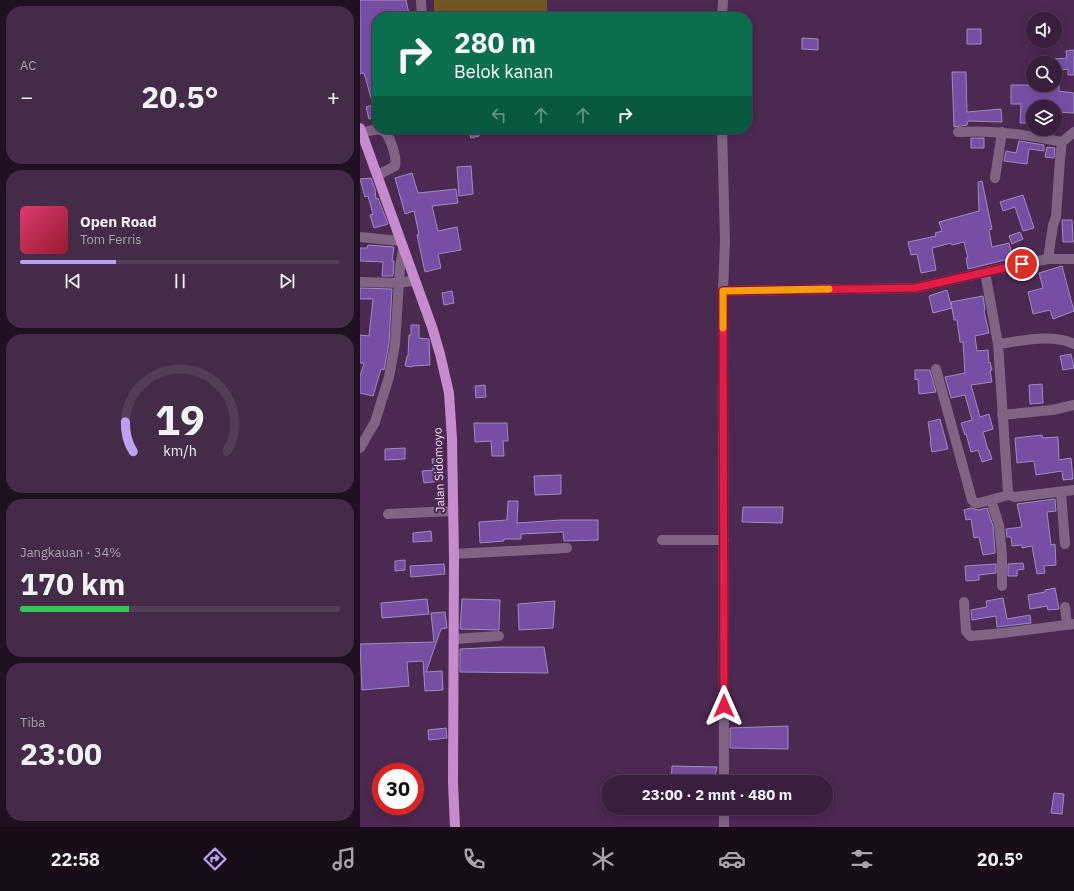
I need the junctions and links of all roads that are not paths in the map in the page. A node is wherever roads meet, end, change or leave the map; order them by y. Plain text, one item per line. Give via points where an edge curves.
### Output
1 (422, 0) edge
2 (722, 0) edge
3 (422, 12) edge
4 (722, 12) edge
5 (361, 130) edge
6 (372, 130) edge
7 (958, 132) dead end
8 (1002, 132) junction
9 (1074, 132) edge
10 (386, 134) edge
11 (722, 134) edge
12 (1062, 142) junction
13 (378, 175) junction
14 (995, 178) dead end
15 (360, 237) edge
16 (402, 245) junction
17 (1048, 259) junction
18 (1074, 259) edge
19 (985, 272) junction
20 (360, 282) edge
21 (415, 282) junction
22 (399, 283) junction
23 (723, 291) junction
24 (998, 344) junction
25 (1074, 344) edge
26 (936, 369) dead end
27 (1074, 405) edge
28 (1002, 415) junction
29 (360, 448) edge
30 (1074, 490) edge
31 (1061, 493) junction
32 (1009, 495) junction
33 (991, 500) junction
34 (453, 511) junction
35 (388, 514) dead end
36 (662, 540) dead end
37 (724, 540) junction
38 (1065, 544) dead end
39 (567, 548) dead end
40 (454, 554) junction
41 (1002, 586) dead end
42 (964, 602) dead end
43 (1065, 607) dead end
44 (1071, 625) edge
45 (499, 636) dead end
46 (454, 639) junction
47 (724, 775) edge
48 (724, 815) edge
49 (454, 827) edge
50 (724, 827) edge

1 - 3 street
2 - 4 street
5 - 6 street
5 - 13 main road, Jalan Sidomoyo
7 - 8 street
8 - 12 street
8 - 14 street
9 - 12 street
10 - 13 street via 394,151 394,166
11 - 23 street via 725,241
12 - 17 street via 1056,217
13 - 16 main road, Jalan Sidomoyo
15 - 16 street
16 - 21 main road, Jalan Sidomoyo
16 - 22 street
17 - 18 street
17 - 19 street
19 - 23 street via 915,288
19 - 24 street
20 - 22 street
21 - 22 street
21 - 34 main road, Jalan Sidomoyo via 432,327 449,393
22 - 29 street via 395,344 389,377 375,422
23 - 37 street
24 - 25 street via 1041,339
24 - 28 street
26 - 33 street via 972,500 979,503
27 - 28 street
28 - 32 street
30 - 31 street
31 - 32 street via 1021,497
31 - 38 street
32 - 33 street
33 - 41 street via 999,525
34 - 35 street
34 - 40 main road, Jalan Sidomoyo
36 - 37 street
37 - 47 street
39 - 40 street
40 - 46 main road, Jalan Sidomoyo
42 - 44 street via 966,631 970,636
43 - 44 street
45 - 46 street
46 - 49 main road, Jalan Sidomoyo
48 - 50 street

